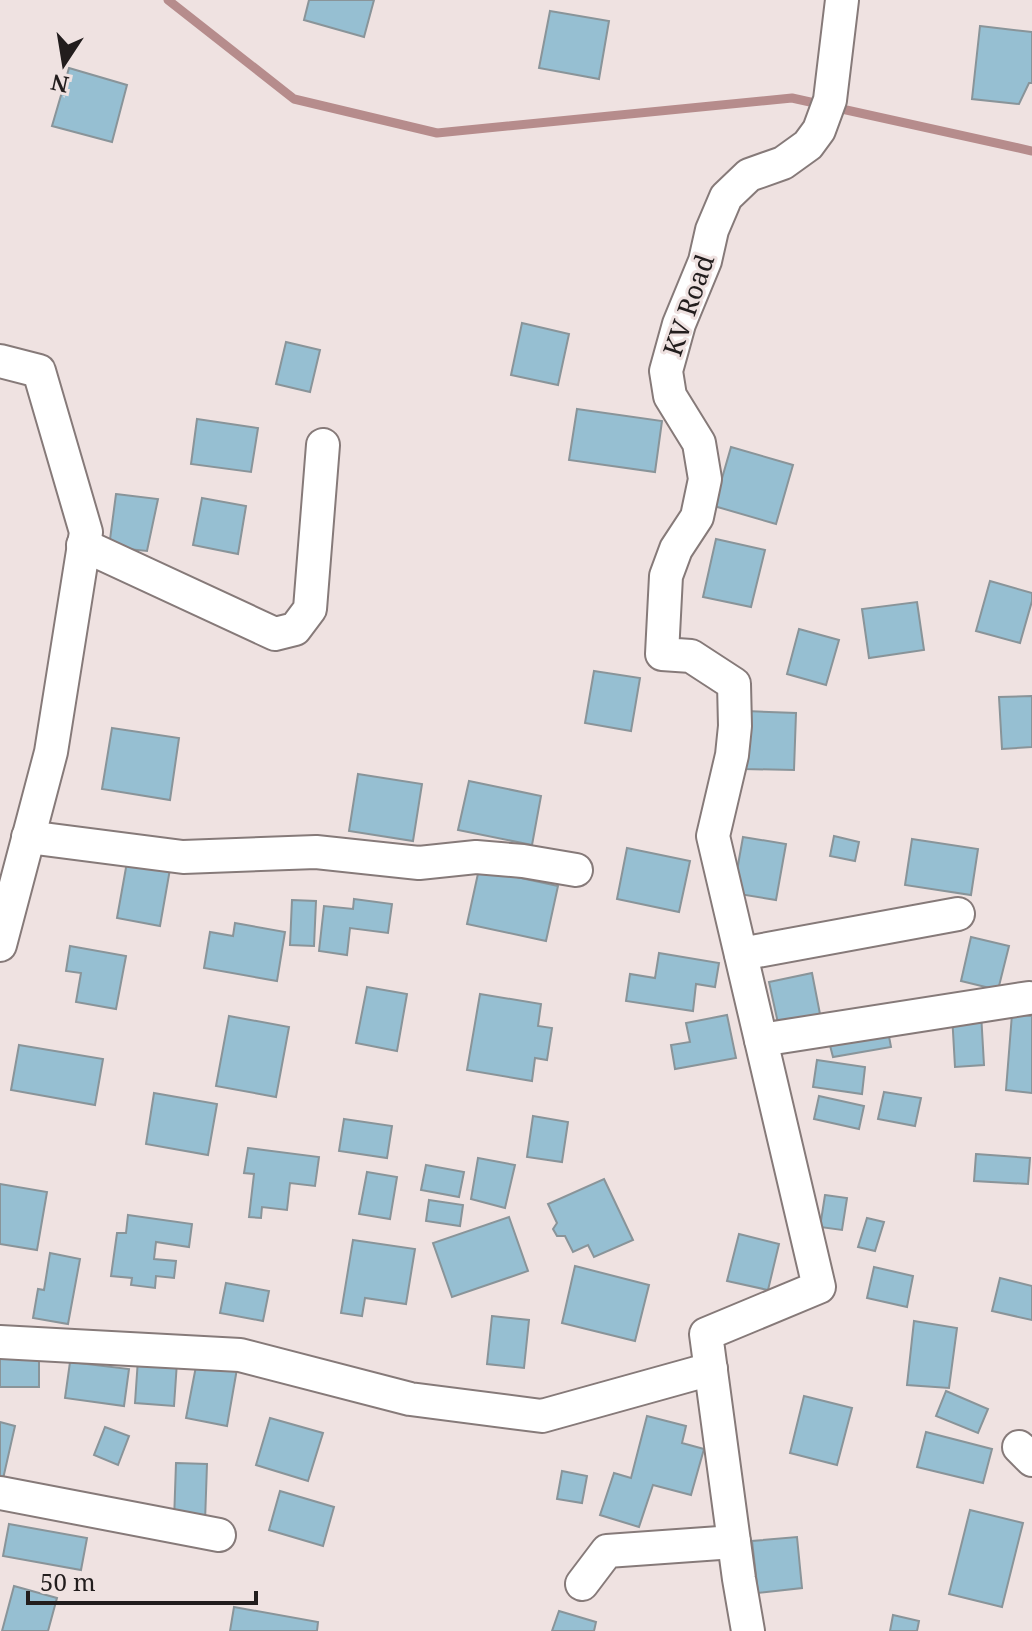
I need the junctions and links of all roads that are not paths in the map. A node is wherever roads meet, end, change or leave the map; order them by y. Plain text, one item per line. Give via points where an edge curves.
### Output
1 (842, 0) edge
2 (0, 361) edge
3 (323, 445) dead end
4 (83, 545) junction
5 (28, 837) junction
6 (576, 870) dead end
7 (958, 914) dead end
8 (0, 945) edge
9 (741, 954) junction
10 (1029, 998) dead end
11 (761, 1040) junction
12 (0, 1342) edge
13 (711, 1369) junction
14 (0, 1493) edge
15 (219, 1535) dead end
16 (734, 1542) junction
17 (582, 1584) dead end
18 (748, 1631) edge

1 - 9 street, KV Road via 830,100 819,130 796,154 749,175 726,197 666,371 670,396 699,443 705,479 697,517 666,576 662,654 691,656 734,684 732,755 713,836
2 - 4 street via 39,371 86,532
3 - 4 street via 310,609 295,629 275,634
4 - 5 street via 51,752
5 - 6 street via 183,857 316,852 419,863 476,857
5 - 8 street
7 - 9 street
9 - 11 street
10 - 11 street
11 - 13 street via 819,1287 706,1334
12 - 13 street via 240,1355 410,1399 542,1416
13 - 16 street
14 - 15 street
16 - 17 street via 607,1551
16 - 18 street

